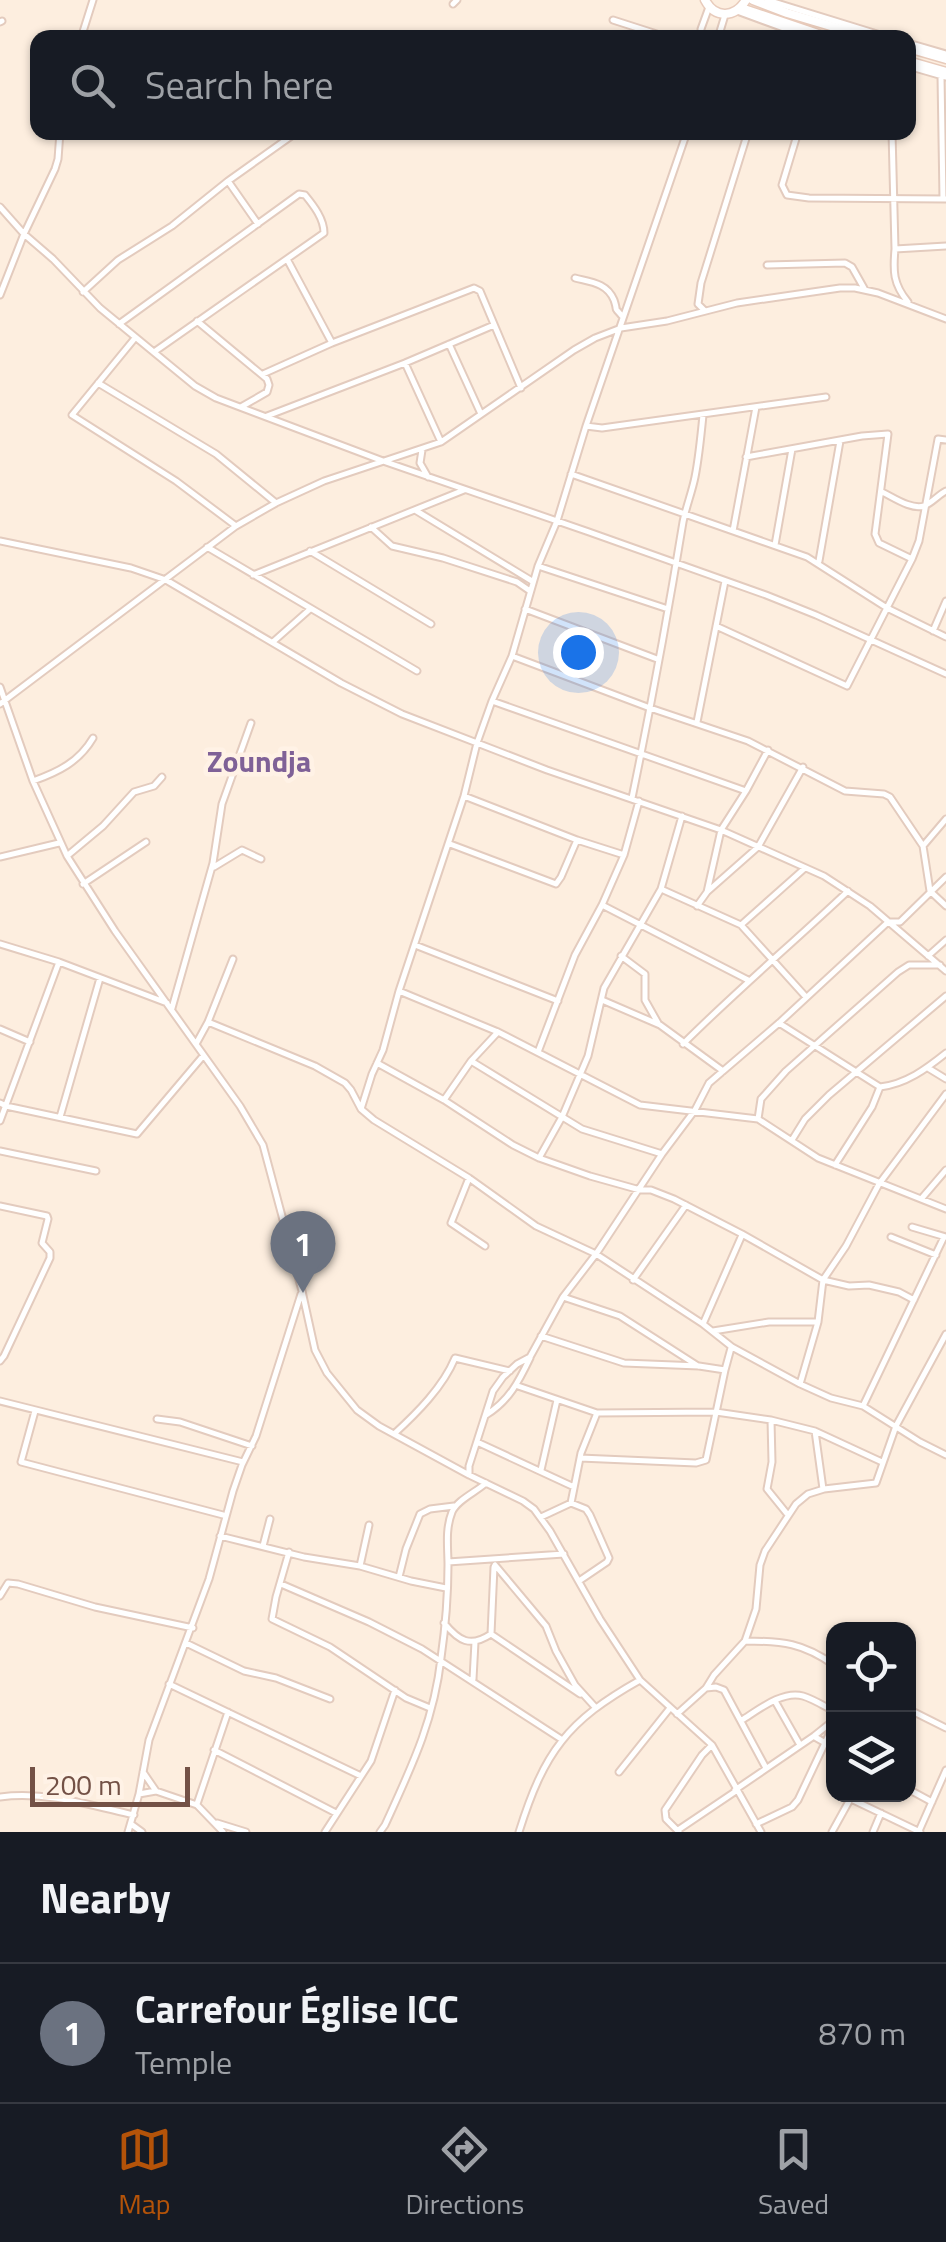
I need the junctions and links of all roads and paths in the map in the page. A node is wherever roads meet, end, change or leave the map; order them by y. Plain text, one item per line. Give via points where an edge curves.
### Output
1 (94, 0) edge
2 (767, 0) edge
3 (707, 3) edge
4 (744, 5) edge
5 (725, 14) junction
6 (612, 20) dead end
7 (782, 28) joint
8 (83, 30) edge
9 (644, 30) edge
10 (701, 30) edge
11 (720, 30) edge
12 (788, 30) edge
13 (809, 30) edge
14 (844, 30) edge
15 (864, 30) edge
16 (916, 48) edge
17 (946, 57) edge
18 (916, 66) edge
19 (944, 75) edge
20 (59, 140) edge
21 (286, 140) edge
22 (685, 140) edge
23 (745, 140) edge
24 (796, 140) edge
25 (892, 140) edge
26 (228, 181) junction
27 (892, 198) junction
28 (944, 199) edge
29 (0, 207) edge
30 (258, 224) junction
31 (24, 234) junction
32 (34, 244) junction
33 (946, 246) edge
34 (895, 248) junction
35 (17, 251) junction
36 (288, 259) junction
37 (767, 265) dead end
38 (575, 278) dead end
39 (865, 290) junction
40 (83, 292) junction
41 (0, 295) edge
42 (910, 304) junction
43 (705, 312) junction
44 (624, 318) junction
45 (946, 319) edge
46 (198, 321) junction
47 (119, 324) junction
48 (495, 324) junction
49 (620, 328) junction
50 (135, 338) junction
51 (332, 343) junction
52 (449, 344) junction
53 (154, 352) junction
54 (405, 363) junction
55 (263, 374) junction
56 (98, 383) junction
57 (521, 388) junction
58 (826, 397) dead end
59 (756, 406) junction
60 (240, 407) junction
61 (481, 414) junction
62 (703, 415) junction
63 (265, 417) junction
64 (586, 426) junction
65 (946, 440) edge
66 (840, 441) junction
67 (441, 442) junction
68 (423, 447) junction
69 (792, 449) junction
70 (746, 457) junction
71 (382, 461) junction
72 (571, 474) junction
73 (428, 477) junction
74 (438, 480) junction
75 (465, 490) junction
76 (946, 491) edge
77 (881, 492) junction
78 (441, 498) junction
79 (276, 503) junction
80 (927, 505) junction
81 (415, 510) junction
82 (685, 515) junction
83 (557, 521) junction
84 (236, 526) junction
85 (370, 527) junction
86 (733, 531) junction
87 (0, 542) edge
88 (775, 546) junction
89 (207, 547) junction
90 (310, 551) junction
91 (912, 559) junction
92 (818, 562) junction
93 (676, 564) junction
94 (538, 566) junction
95 (253, 575) junction
96 (166, 580) junction
97 (726, 581) junction
98 (533, 582) junction
99 (530, 591) junction
100 (946, 601) edge
101 (887, 608) junction
102 (525, 609) junction
103 (309, 610) junction
104 (670, 610) junction
105 (431, 624) dead end
106 (716, 626) junction
107 (933, 630) junction
108 (946, 637) edge
109 (869, 640) junction
110 (273, 642) junction
111 (512, 656) junction
112 (658, 659) junction
113 (417, 671) dead end
114 (946, 674) edge
115 (0, 687) edge
116 (492, 701) junction
117 (2, 703) edge
118 (650, 708) junction
119 (697, 722) junction
120 (251, 723) dead end
121 (92, 738) dead end
122 (478, 743) junction
123 (768, 750) junction
124 (641, 755) junction
125 (803, 768) junction
126 (162, 777) dead end
127 (33, 781) junction
128 (746, 792) junction
129 (464, 796) junction
130 (636, 799) junction
131 (682, 816) junction
132 (946, 819) edge
133 (720, 830) junction
134 (578, 840) junction
135 (146, 842) dead end
136 (60, 843) junction
137 (449, 843) junction
138 (924, 846) junction
139 (758, 847) junction
140 (624, 855) junction
141 (67, 856) junction
142 (0, 857) edge
143 (261, 859) dead end
144 (805, 868) junction
145 (211, 869) junction
146 (946, 877) edge
147 (83, 884) junction
148 (661, 889) junction
149 (848, 890) junction
150 (707, 892) junction
151 (930, 892) junction
152 (602, 905) junction
153 (697, 906) junction
154 (946, 906) edge
155 (888, 922) junction
156 (741, 925) junction
157 (639, 926) junction
158 (946, 940) edge
159 (0, 944) edge
160 (415, 944) junction
161 (620, 956) junction
162 (928, 956) junction
163 (233, 960) dead end
164 (774, 961) junction
165 (59, 962) junction
166 (940, 965) junction
167 (946, 971) edge
168 (100, 978) junction
169 (748, 980) junction
170 (399, 991) junction
171 (946, 996) edge
172 (806, 997) junction
173 (602, 1000) junction
174 (558, 1001) junction
175 (170, 1006) junction
176 (208, 1022) junction
177 (779, 1023) junction
178 (660, 1025) junction
179 (0, 1029) edge
180 (498, 1032) junction
181 (30, 1042) junction
182 (196, 1044) junction
183 (683, 1044) junction
184 (817, 1046) junction
185 (538, 1052) junction
186 (946, 1054) edge
187 (204, 1056) junction
188 (471, 1061) junction
189 (377, 1063) junction
190 (928, 1068) junction
191 (723, 1071) junction
192 (857, 1072) junction
193 (579, 1075) junction
194 (946, 1079) edge
195 (880, 1087) junction
196 (946, 1094) edge
197 (444, 1100) junction
198 (3, 1104) edge
199 (361, 1110) junction
200 (695, 1110) junction
201 (562, 1116) junction
202 (60, 1117) junction
203 (758, 1119) junction
204 (0, 1121) edge
205 (792, 1140) junction
206 (0, 1150) edge
207 (662, 1154) junction
208 (539, 1158) junction
209 (834, 1165) junction
210 (946, 1170) edge
211 (96, 1171) dead end
212 (469, 1178) junction
213 (880, 1184) junction
214 (640, 1190) junction
215 (922, 1199) junction
216 (686, 1204) junction
217 (0, 1206) edge
218 (946, 1210) edge
219 (912, 1227) dead end
220 (742, 1234) junction
221 (891, 1237) dead end
222 (945, 1237) edge
223 (485, 1246) dead end
224 (596, 1254) junction
225 (936, 1255) junction
226 (633, 1280) junction
227 (823, 1280) junction
228 (302, 1290) junction
229 (564, 1297) junction
230 (914, 1300) junction
231 (818, 1322) junction
232 (703, 1324) junction
233 (713, 1331) junction
234 (946, 1334) edge
235 (541, 1336) junction
236 (732, 1346) junction
237 (530, 1357) junction
238 (0, 1361) edge
239 (698, 1366) junction
240 (510, 1370) junction
241 (725, 1370) junction
242 (800, 1384) junction
243 (518, 1386) junction
244 (0, 1400) edge
245 (558, 1400) junction
246 (863, 1406) junction
247 (35, 1411) junction
248 (716, 1412) junction
249 (597, 1413) junction
250 (484, 1417) junction
251 (157, 1419) dead end
252 (771, 1420) junction
253 (896, 1426) junction
254 (816, 1431) junction
255 (394, 1434) junction
256 (476, 1442) junction
257 (252, 1446) junction
258 (946, 1455) edge
259 (580, 1458) junction
260 (243, 1462) junction
261 (882, 1462) junction
262 (542, 1470) junction
263 (469, 1474) junction
264 (486, 1483) junction
265 (574, 1487) junction
266 (823, 1490) junction
267 (571, 1503) junction
268 (454, 1506) junction
269 (223, 1514) dead end
270 (788, 1514) junction
271 (541, 1517) junction
272 (270, 1520) dead end
273 (369, 1525) dead end
274 (220, 1536) junction
275 (263, 1546) junction
276 (289, 1552) junction
277 (564, 1554) junction
278 (448, 1562) junction
279 (494, 1562) junction
280 (360, 1566) junction
281 (399, 1578) junction
282 (580, 1581) junction
283 (280, 1584) junction
284 (447, 1588) junction
285 (0, 1596) edge
286 (443, 1622) junction
287 (192, 1628) junction
288 (492, 1634) junction
289 (746, 1641) junction
290 (186, 1642) junction
291 (475, 1642) junction
292 (441, 1660) junction
293 (826, 1660) edge
294 (472, 1680) junction
295 (640, 1680) junction
296 (169, 1684) junction
297 (706, 1688) junction
298 (395, 1690) junction
299 (584, 1696) junction
300 (330, 1698) dead end
301 (775, 1701) junction
302 (826, 1706) edge
303 (595, 1707) junction
304 (431, 1708) junction
305 (670, 1708) junction
306 (228, 1712) junction
307 (914, 1712) edge
308 (677, 1714) junction
309 (741, 1721) junction
310 (826, 1728) edge
311 (946, 1728) edge
312 (814, 1736) junction
313 (560, 1740) junction
314 (826, 1744) joint
315 (712, 1745) junction
316 (800, 1745) junction
317 (214, 1750) junction
318 (766, 1768) junction
319 (946, 1770) edge
320 (142, 1772) junction
321 (620, 1772) dead end
322 (361, 1776) junction
323 (736, 1790) junction
324 (156, 1791) junction
325 (916, 1793) edge
326 (139, 1794) junction
327 (0, 1797) edge
328 (849, 1802) edge
329 (861, 1802) edge
330 (932, 1802) junction
331 (197, 1805) junction
332 (337, 1813) junction
333 (880, 1813) junction
334 (134, 1816) junction
335 (214, 1822) junction
336 (756, 1824) junction
337 (129, 1828) edge
338 (679, 1831) edge
339 (142, 1832) edge
340 (224, 1832) edge
341 (246, 1832) edge
342 (325, 1832) edge
343 (380, 1832) edge
344 (519, 1832) edge
345 (760, 1832) edge
346 (832, 1832) edge
347 (873, 1832) edge
348 (919, 1832) edge

1 - 8 street
2 - 15 street
3 - 5 main road
3 - 10 street
4 - 5 main road
4 - 7 street
4 - 13 main road
4 - 14 main road
5 - 11 street
6 - 9 street
7 - 12 street
16 - 17 main road
18 - 19 main road
19 - 28 street
20 - 31 street via 58,159
21 - 26 street
22 - 44 street
23 - 43 street via 700,283 698,304
24 - 27 street via 782,186 787,195
25 - 27 street
26 - 30 street
26 - 40 street
27 - 28 street
27 - 34 street
29 - 31 street
30 - 36 street via 305,195 324,231
30 - 47 street
31 - 32 street
31 - 35 street
32 - 35 street
32 - 40 street
33 - 34 street
34 - 42 street via 895,284
35 - 41 street
36 - 46 street
36 - 51 street
37 - 39 street via 850,264
38 - 44 street via 605,287
39 - 42 street
39 - 43 street via 826,288
40 - 47 street
42 - 45 street
43 - 49 street
44 - 49 street
46 - 53 street
46 - 55 street
47 - 50 street
48 - 51 street via 480,291 470,288
48 - 52 street
48 - 57 street
49 - 57 street via 590,340
49 - 64 street
50 - 53 street
50 - 56 street
51 - 55 street
52 - 54 street
52 - 61 street
53 - 60 street via 206,394
54 - 63 street
54 - 67 street
55 - 60 street via 267,392
56 - 79 street via 195,440
56 - 84 street via 72,415
57 - 61 street
58 - 59 street
59 - 62 street
59 - 70 street
60 - 63 street
61 - 67 street
62 - 64 street
62 - 82 street
63 - 71 street
64 - 72 street
65 - 80 street via 938,439
66 - 69 street
66 - 77 street via 888,434
66 - 92 street
67 - 68 street
68 - 71 street
68 - 73 street via 420,463
69 - 70 street
69 - 88 street
70 - 86 street
71 - 73 street
71 - 79 street
72 - 82 street
72 - 83 street
73 - 74 street
74 - 75 street
74 - 78 street
75 - 78 street
75 - 83 street
76 - 80 street
77 - 80 street
77 - 91 street via 879,543
78 - 81 street
79 - 84 street
80 - 91 street
81 - 85 street
81 - 98 street
82 - 86 street
82 - 93 street
83 - 93 street
83 - 94 street
84 - 89 street
85 - 90 street
85 - 99 street via 392,546
86 - 88 street
87 - 96 street
88 - 92 street
89 - 95 street
89 - 96 street
90 - 95 street
90 - 105 street
91 - 101 street
92 - 101 street
93 - 97 street
93 - 104 street
94 - 98 street
94 - 104 street
95 - 103 street
96 - 110 street
96 - 117 street
97 - 106 street
97 - 109 street
98 - 99 street
99 - 102 street
100 - 107 street
101 - 107 street
101 - 109 street
102 - 111 street
102 - 112 street
103 - 110 street
103 - 113 street
104 - 112 street
106 - 109 street via 847,686
106 - 119 street
107 - 108 street
109 - 114 street
110 - 122 street via 402,714
111 - 116 street
111 - 118 street
112 - 118 street
115 - 117 street
116 - 122 street
116 - 124 street
117 - 127 street
118 - 119 street
118 - 124 street
119 - 123 street
120 - 145 street via 222,804
121 - 127 street via 74,762
122 - 129 street
122 - 130 street
123 - 125 street
123 - 128 street
124 - 128 street
124 - 130 street
125 - 138 street via 846,791 890,797
125 - 139 street
126 - 141 street via 134,792
127 - 136 street
128 - 133 street
129 - 134 street
129 - 137 street
130 - 131 street
130 - 140 street
131 - 133 street
131 - 148 street
132 - 138 street
133 - 139 street
133 - 150 street
134 - 137 street via 556,884
134 - 140 street
135 - 147 street
136 - 141 street
136 - 142 street
137 - 160 street
138 - 151 street
139 - 144 street
139 - 150 street
140 - 152 street
141 - 147 street
143 - 145 street via 242,850
144 - 149 street
144 - 156 street
145 - 175 street
146 - 151 street
147 - 175 street
148 - 153 street
148 - 157 street
149 - 155 street
149 - 164 street
150 - 153 street
151 - 154 street
151 - 155 street via 900,922
152 - 157 street
152 - 174 street
153 - 156 street
155 - 162 street
155 - 172 street
156 - 164 street
157 - 161 street
157 - 169 street
158 - 162 street
159 - 165 street
160 - 170 street
160 - 174 street
161 - 173 street
161 - 178 street via 645,974 645,1000
162 - 166 street
163 - 176 street
164 - 169 street
164 - 172 street
165 - 168 street
165 - 181 street
166 - 167 street
166 - 184 street via 909,965 898,972
168 - 175 street
168 - 202 street
169 - 183 street
170 - 180 street
170 - 189 street
171 - 192 street
172 - 177 street
173 - 178 street
173 - 193 street
174 - 185 street
175 - 182 street
176 - 182 street
176 - 199 street via 330,1074 345,1083
177 - 184 street
177 - 191 street
178 - 183 street
179 - 181 street
180 - 185 street
180 - 188 street
181 - 198 street
182 - 187 street
183 - 191 street
184 - 192 street
184 - 203 street via 761,1099
185 - 193 street
186 - 190 street
187 - 202 street via 137,1134
187 - 228 street via 262,1145
188 - 197 street
188 - 201 street
189 - 197 street
189 - 199 street
190 - 194 street
190 - 195 street
191 - 200 street
192 - 195 street
192 - 205 street via 805,1119
193 - 200 street via 640,1105
193 - 201 street
195 - 209 street
196 - 213 street
197 - 208 street
198 - 202 street
198 - 204 street
199 - 212 street
200 - 203 street
200 - 207 street
201 - 207 street
201 - 208 street
203 - 205 street
205 - 209 street
206 - 211 street
207 - 214 street
208 - 214 street
209 - 213 street
210 - 215 street
212 - 223 street via 451,1223
212 - 224 street via 536,1226
213 - 215 street
213 - 227 street
214 - 216 street
214 - 224 street
215 - 218 street
216 - 220 street
216 - 226 street
217 - 238 street via 47,1216 42,1243 50,1254
219 - 222 street
220 - 227 street
220 - 232 street
221 - 225 street
222 - 225 street
224 - 226 street
224 - 229 street
225 - 230 street
226 - 232 street
227 - 230 street
227 - 231 street
228 - 255 street via 327,1373 365,1418
228 - 257 street
229 - 235 street
229 - 239 street via 620,1316
230 - 246 street
231 - 233 street
231 - 242 street
232 - 233 street
233 - 236 street
234 - 253 street
235 - 237 street
235 - 239 street via 624,1363
236 - 241 street
236 - 242 street
237 - 240 street
237 - 243 street
239 - 241 street
240 - 250 street
240 - 255 street via 455,1358
241 - 248 street
242 - 246 street
243 - 245 street
243 - 250 street
244 - 247 street
245 - 249 street
245 - 262 street
246 - 253 street
247 - 260 street
247 - 269 street via 21,1462
248 - 249 street
248 - 252 street
248 - 259 street via 706,1460
249 - 259 street
250 - 256 street
251 - 257 street
252 - 254 street
252 - 270 street via 767,1488
253 - 258 street
253 - 261 street
254 - 261 street
254 - 266 street
255 - 263 street
256 - 262 street
256 - 263 street
257 - 260 street
259 - 265 street
260 - 274 street
261 - 266 street via 876,1484
262 - 265 street
263 - 264 street
264 - 268 street
264 - 271 street
265 - 267 street
266 - 270 street via 808,1494
267 - 271 street
267 - 282 street via 586,1509 609,1558
268 - 278 street
268 - 281 street via 420,1514
270 - 289 street via 760,1565
271 - 277 street
272 - 275 street
273 - 280 street
274 - 275 street
274 - 287 street
275 - 276 street
276 - 280 street
276 - 283 street
277 - 279 street
277 - 282 street
278 - 279 street
278 - 284 street
279 - 288 street
279 - 299 street via 546,1626
280 - 281 street
281 - 284 street
282 - 295 street
283 - 292 street
283 - 298 street via 272,1619 330,1646
284 - 286 street
285 - 287 street via 8,1583 18,1584
286 - 291 street via 455,1636
286 - 292 street
287 - 290 street
288 - 291 street
288 - 299 street
289 - 293 street via 780,1641
289 - 297 street
290 - 296 street
290 - 300 street via 244,1671
291 - 294 street
292 - 294 street
292 - 304 street
294 - 313 street
295 - 303 street
295 - 305 street
296 - 306 street
296 - 320 street
297 - 308 street
297 - 309 street via 724,1690
298 - 304 street
298 - 322 street
299 - 303 street
301 - 302 street via 792,1694
301 - 309 street
301 - 316 street
303 - 313 street
304 - 343 street
305 - 308 street
305 - 321 street
306 - 317 street
306 - 322 street
307 - 311 street
308 - 315 street
309 - 318 street
310 - 312 street
312 - 314 street
312 - 316 street
313 - 344 street via 534,1785
314 - 336 street via 792,1808
315 - 323 street
315 - 338 street via 665,1810
316 - 318 street
317 - 331 street
317 - 332 street
318 - 323 street
319 - 330 street
320 - 324 street
320 - 326 street
322 - 332 street
323 - 336 street
323 - 338 street
324 - 326 street
324 - 331 street
325 - 330 street
326 - 334 street
327 - 334 street via 53,1797
328 - 346 street
329 - 333 street
330 - 348 street
331 - 335 street
332 - 342 street
333 - 347 street
333 - 348 street
334 - 337 street
335 - 340 street
335 - 341 street
336 - 345 street
337 - 339 street

